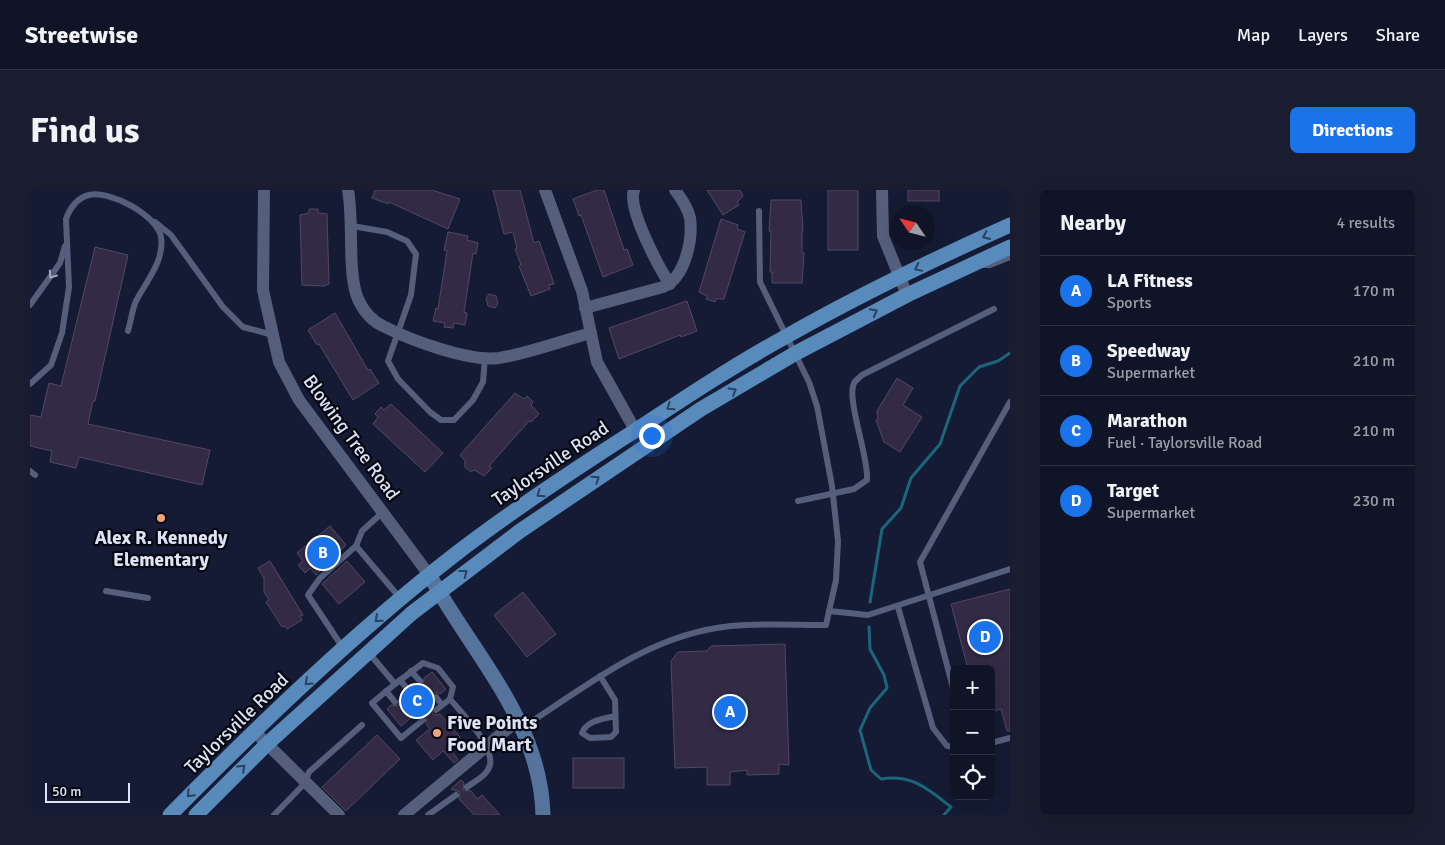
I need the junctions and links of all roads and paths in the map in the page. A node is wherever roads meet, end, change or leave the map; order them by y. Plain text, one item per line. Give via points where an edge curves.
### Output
1 (264, 190) edge
2 (348, 190) edge
3 (545, 190) edge
4 (634, 190) edge
5 (675, 190) edge
6 (882, 190) edge
7 (759, 211) dead end
8 (148, 216) junction
9 (1010, 225) edge
10 (352, 226) junction
11 (67, 240) junction
12 (1010, 247) edge
13 (1010, 257) edge
14 (970, 264) junction
15 (899, 278) junction
16 (670, 284) junction
17 (907, 294) junction
18 (30, 306) edge
19 (585, 308) junction
20 (994, 309) dead end
21 (128, 331) dead end
22 (398, 332) junction
23 (591, 333) junction
24 (273, 335) junction
25 (786, 336) junction
26 (796, 353) junction
27 (485, 358) junction
28 (30, 384) edge
29 (1010, 402) edge
30 (635, 430) junction
31 (833, 493) junction
32 (798, 501) dead end
33 (383, 512) junction
34 (356, 546) junction
35 (1010, 569) edge
36 (430, 576) junction
37 (106, 591) dead end
38 (438, 592) junction
39 (928, 597) junction
40 (148, 598) dead end
41 (400, 599) junction
42 (898, 607) junction
43 (829, 611) junction
44 (343, 648) junction
45 (368, 652) junction
46 (411, 672) junction
47 (600, 676) junction
48 (950, 677) edge
49 (420, 681) dead end
50 (397, 682) junction
51 (386, 691) junction
52 (409, 691) dead end
53 (436, 698) dead end
54 (450, 699) junction
55 (396, 702) dead end
56 (442, 705) junction
57 (436, 710) dead end
58 (615, 716) junction
59 (410, 719) dead end
60 (423, 720) dead end
61 (520, 724) junction
62 (362, 725) dead end
63 (415, 726) junction
64 (254, 731) junction
65 (1010, 738) edge
66 (995, 742) edge
67 (267, 744) junction
68 (487, 746) junction
69 (950, 746) edge
70 (305, 783) junction
71 (467, 786) dead end
72 (456, 795) dead end
73 (419, 802) junction
74 (429, 814) edge
75 (170, 815) edge
76 (196, 815) edge
77 (274, 815) edge
78 (339, 815) edge
79 (404, 815) edge
80 (543, 815) edge

1 - 24 street, Blowing Tree Road via 263,290
2 - 10 street
3 - 19 street via 582,291
4 - 16 street via 634,204 642,230 654,261
5 - 16 street via 690,217 682,267
6 - 15 street via 883,236
7 - 25 lane via 760,282
8 - 11 lane via 107,196 88,195 69,210
8 - 21 lane via 160,235 160,248 152,272 135,303
8 - 24 lane via 172,235 223,307 243,327
9 -> 15 main road, Taylorsville Road
10 - 22 street via 354,287 358,300 373,319
10 - 22 lane via 394,235 407,241 416,254 411,295
11 -> 18 lane via 60,263
11 - 28 lane via 68,302 62,333 51,365
12 - 14 main road, Taylorsville Road
13 - 14 lane via 990,265
14 - 17 main road, Taylorsville Road
15 - 17 street
15 - 25 main road, Taylorsville Road
16 - 19 street
26 -> 17 main road, Taylorsville Road
19 - 23 street
20 - 31 lane via 862,375 855,382 852,389 868,468 867,480 854,489
22 - 27 street via 462,355
22 - 27 lane via 388,361 392,370 430,412 442,420 454,420 473,400 483,382
23 - 27 street via 500,358
23 - 30 street via 597,362
24 - 33 street, Blowing Tree Road via 279,362 299,400
25 - 26 lane
25 -> 30 main road, Taylorsville Road
26 - 31 lane via 817,406
38 -> 26 main road, Taylorsville Road via 582,488 701,409
29 - 39 lane via 920,562
30 -> 36 main road, Taylorsville Road via 508,515
31 - 32 lane
31 - 43 lane via 838,541 836,580
33 - 34 lane via 362,531
33 - 36 street, Blowing Tree Road
34 - 41 lane
34 - 44 lane via 320,578 308,595
35 - 39 lane
36 - 38 street
36 - 41 main road, Taylorsville Road
37 - 40 lane
38 - 45 main road, Taylorsville Road
38 - 61 street via 502,688
39 - 42 lane
39 - 48 lane
41 -> 44 main road, Taylorsville Road
42 - 43 lane via 868,615
42 - 69 lane via 933,728
43 - 47 lane via 826,625 731,626 685,636 653,647
44 -> 64 main road, Taylorsville Road
45 - 50 lane
45 - 67 main road, Taylorsville Road
46 - 49 lane
46 - 50 lane
46 - 54 lane via 423,663 438,668 453,686
47 - 58 lane via 615,700
47 - 61 lane
50 - 51 lane
50 - 52 lane
51 - 55 lane
51 - 63 lane via 372,703 401,738
53 - 56 lane
54 - 56 lane
54 - 68 lane
56 - 57 lane
58 - 58 lane via 616,732 610,738 590,738 582,733 593,722
59 - 63 lane
60 - 63 lane
61 - 68 street
61 - 80 street via 536,774
62 - 70 lane via 309,772
64 - 67 street
64 -> 75 main road, Taylorsville Road
65 - 66 lane
67 - 70 street
76 -> 67 main road, Taylorsville Road
68 - 71 lane via 490,765 485,775
68 - 73 street
70 - 77 lane
70 - 78 street
72 - 74 lane
73 - 74 lane
73 - 79 street

